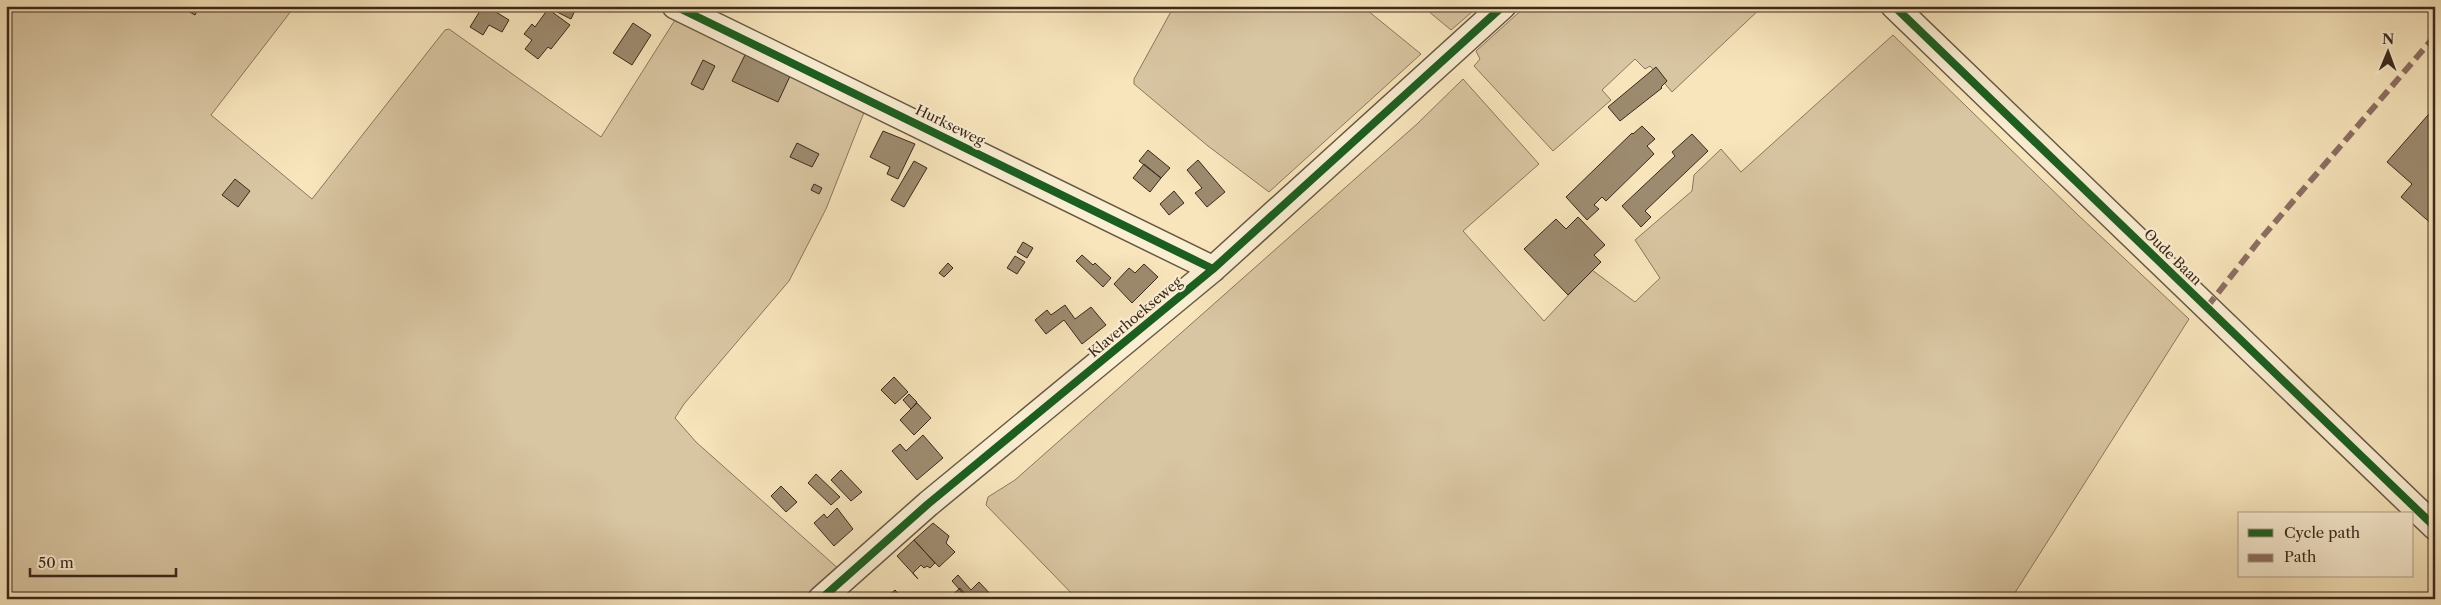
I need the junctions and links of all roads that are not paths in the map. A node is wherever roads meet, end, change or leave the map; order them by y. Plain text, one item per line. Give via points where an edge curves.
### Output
1 (675, 6) edge
2 (1503, 6) edge
3 (1894, 6) edge
4 (1213, 269) junction
5 (2435, 527) edge
6 (821, 599) edge

1 - 4 street, Hurkseweg
2 - 4 street, Klaverhoekseweg
3 - 5 street, Oude Baan
4 - 6 street, Klaverhoekseweg via 928,504

